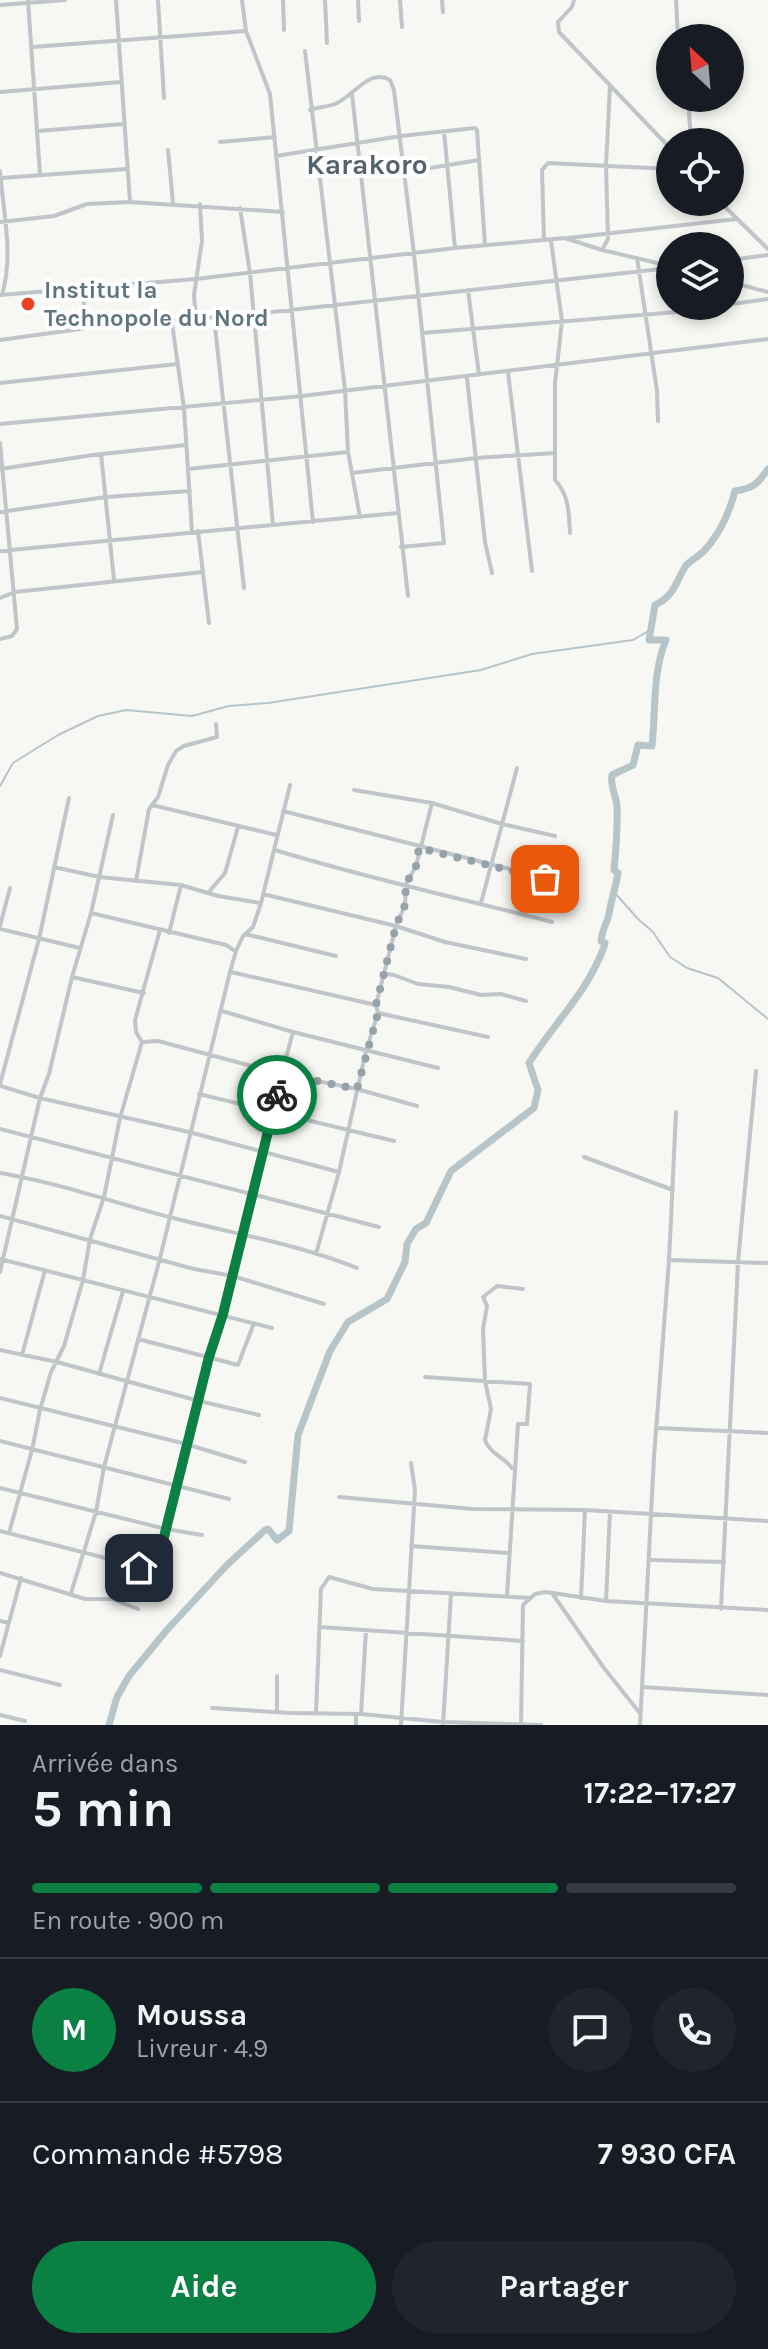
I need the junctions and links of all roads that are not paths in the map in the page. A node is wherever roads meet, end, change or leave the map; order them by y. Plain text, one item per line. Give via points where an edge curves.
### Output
1 (65, 0) edge
2 (116, 0) edge
3 (158, 0) edge
4 (242, 0) edge
5 (283, 0) edge
6 (325, 0) edge
7 (358, 0) edge
8 (400, 0) edge
9 (442, 0) edge
10 (676, 0) edge
11 (28, 1) edge
12 (572, 1) edge
13 (0, 5) edge
14 (443, 12) dead end
15 (359, 21) dead end
16 (677, 24) edge
17 (402, 27) dead end
18 (284, 30) dead end
19 (246, 31) junction
20 (160, 36) junction
21 (118, 41) junction
22 (327, 43) dead end
23 (32, 47) junction
24 (305, 51) dead end
25 (121, 82) junction
26 (610, 85) junction
27 (36, 89) junction
28 (0, 92) edge
29 (352, 94) junction
30 (164, 98) dead end
31 (310, 110) junction
32 (124, 124) junction
33 (444, 130) junction
34 (38, 131) junction
35 (656, 133) edge
36 (401, 136) junction
37 (275, 137) junction
38 (220, 142) dead end
39 (359, 142) junction
40 (315, 149) junction
41 (168, 150) dead end
42 (276, 156) junction
43 (479, 160) junction
44 (606, 165) junction
45 (448, 166) junction
46 (656, 168) edge
47 (127, 169) junction
48 (0, 171) edge
49 (405, 172) junction
50 (40, 175) junction
51 (1, 178) edge
52 (130, 202) junction
53 (173, 203) junction
54 (200, 204) junction
55 (240, 208) junction
56 (283, 212) junction
57 (734, 216) edge
58 (737, 219) junction
59 (2, 222) edge
60 (608, 232) junction
61 (565, 238) junction
62 (544, 240) junction
63 (551, 240) junction
64 (485, 245) junction
65 (455, 248) junction
66 (602, 250) junction
67 (768, 252) edge
68 (414, 254) junction
69 (744, 257) edge
70 (370, 258) junction
71 (637, 258) junction
72 (328, 263) junction
73 (656, 263) edge
74 (289, 268) junction
75 (656, 269) edge
76 (639, 272) junction
77 (250, 273) junction
78 (196, 279) junction
79 (558, 281) junction
80 (744, 286) edge
81 (82, 289) junction
82 (468, 290) junction
83 (768, 292) edge
84 (1, 295) edge
85 (418, 296) junction
86 (768, 299) edge
87 (375, 301) junction
88 (335, 305) junction
89 (292, 310) junction
90 (646, 313) junction
91 (253, 314) junction
92 (214, 318) junction
93 (196, 319) junction
94 (562, 321) junction
95 (172, 323) junction
96 (87, 328) junction
97 (473, 330) junction
98 (422, 333) junction
99 (768, 339) edge
100 (0, 340) edge
101 (651, 354) junction
102 (559, 363) junction
103 (177, 364) junction
104 (508, 372) junction
105 (479, 375) junction
106 (467, 377) junction
107 (426, 381) junction
108 (0, 383) edge
109 (385, 385) junction
110 (345, 390) junction
111 (302, 396) junction
112 (261, 399) junction
113 (222, 403) junction
114 (184, 408) junction
115 (658, 421) dead end
116 (0, 424) edge
117 (0, 443) edge
118 (186, 445) junction
119 (348, 452) junction
120 (555, 453) junction
121 (101, 454) junction
122 (518, 455) junction
123 (306, 456) junction
124 (476, 458) junction
125 (265, 461) junction
126 (435, 463) junction
127 (229, 465) junction
128 (393, 468) junction
129 (2, 469) edge
130 (188, 469) junction
131 (352, 473) junction
132 (190, 491) junction
133 (106, 497) junction
134 (7, 511) junction
135 (0, 512) edge
136 (398, 513) junction
137 (360, 517) junction
138 (313, 522) junction
139 (273, 525) junction
140 (239, 527) junction
141 (195, 531) junction
142 (570, 533) dead end
143 (110, 539) junction
144 (401, 547) junction
145 (11, 549) junction
146 (0, 551) edge
147 (532, 571) dead end
148 (203, 572) junction
149 (492, 573) dead end
150 (114, 580) junction
151 (244, 588) dead end
152 (15, 592) junction
153 (408, 596) dead end
154 (0, 598) edge
155 (209, 623) dead end
156 (0, 639) edge
157 (216, 724) dead end
158 (517, 768) dead end
159 (290, 785) dead end
160 (354, 790) dead end
161 (69, 798) dead end
162 (432, 803) junction
163 (152, 805) junction
164 (283, 811) junction
165 (113, 815) dead end
166 (502, 824) junction
167 (238, 826) junction
168 (276, 835) junction
169 (555, 836) dead end
170 (419, 848) junction
171 (274, 850) junction
172 (491, 866) junction
173 (54, 867) junction
174 (99, 877) junction
175 (136, 881) junction
176 (406, 884) junction
177 (181, 885) junction
178 (572, 885) dead end
179 (10, 888) dead end
180 (208, 893) junction
181 (263, 894) junction
182 (261, 903) junction
183 (481, 903) junction
184 (91, 913) junction
185 (552, 922) dead end
186 (396, 926) junction
187 (0, 927) edge
188 (160, 930) junction
189 (169, 933) junction
190 (245, 934) junction
191 (39, 939) junction
192 (240, 944) junction
193 (228, 946) junction
194 (80, 948) junction
195 (236, 951) junction
196 (336, 956) dead end
197 (526, 959) dead end
198 (230, 972) junction
199 (386, 974) junction
200 (72, 977) junction
201 (144, 993) junction
202 (526, 1001) dead end
203 (376, 1005) junction
204 (222, 1011) junction
205 (378, 1013) junction
206 (293, 1032) junction
207 (488, 1037) dead end
208 (142, 1042) junction
209 (366, 1051) junction
210 (212, 1054) junction
211 (438, 1068) dead end
212 (756, 1071) dead end
213 (282, 1074) junction
214 (0, 1085) edge
215 (357, 1089) junction
216 (199, 1094) junction
217 (40, 1098) junction
218 (417, 1106) dead end
219 (676, 1112) dead end
220 (273, 1113) junction
221 (120, 1118) junction
222 (0, 1129) edge
223 (346, 1131) junction
224 (189, 1132) junction
225 (31, 1137) junction
226 (394, 1141) dead end
227 (261, 1151) junction
228 (584, 1157) dead end
229 (111, 1158) junction
230 (339, 1172) junction
231 (0, 1173) edge
232 (22, 1176) junction
233 (179, 1176) junction
234 (673, 1190) junction
235 (252, 1196) junction
236 (104, 1197) junction
237 (325, 1214) junction
238 (0, 1216) edge
239 (168, 1217) junction
240 (13, 1218) junction
241 (379, 1227) dead end
242 (242, 1235) junction
243 (90, 1239) junction
244 (316, 1254) junction
245 (160, 1258) junction
246 (2, 1260) edge
247 (669, 1260) junction
248 (738, 1262) junction
249 (768, 1263) edge
250 (357, 1268) dead end
251 (45, 1270) junction
252 (0, 1272) edge
253 (233, 1276) junction
254 (83, 1280) junction
255 (523, 1289) dead end
256 (123, 1290) junction
257 (149, 1298) junction
258 (324, 1304) dead end
259 (223, 1314) junction
260 (254, 1323) junction
261 (272, 1328) dead end
262 (138, 1339) junction
263 (0, 1350) edge
264 (22, 1355) junction
265 (209, 1357) junction
266 (57, 1362) junction
267 (99, 1374) junction
268 (425, 1377) dead end
269 (485, 1381) junction
270 (126, 1382) junction
271 (0, 1398) edge
272 (199, 1401) junction
273 (40, 1410) junction
274 (259, 1415) dead end
275 (115, 1428) junction
276 (657, 1428) junction
277 (728, 1432) junction
278 (768, 1433) edge
279 (0, 1441) edge
280 (186, 1444) junction
281 (32, 1450) junction
282 (245, 1462) dead end
283 (411, 1463) dead end
284 (104, 1467) junction
285 (514, 1470) junction
286 (176, 1487) junction
287 (0, 1488) edge
288 (19, 1493) junction
289 (339, 1497) dead end
290 (229, 1499) dead end
291 (414, 1503) junction
292 (512, 1509) junction
293 (585, 1510) junction
294 (96, 1512) junction
295 (610, 1512) junction
296 (651, 1514) junction
297 (727, 1518) junction
298 (768, 1521) edge
299 (166, 1529) junction
300 (0, 1531) edge
301 (9, 1533) junction
302 (202, 1535) dead end
303 (411, 1546) junction
304 (508, 1553) junction
305 (85, 1554) junction
306 (650, 1560) junction
307 (724, 1562) junction
308 (0, 1573) edge
309 (21, 1578) junction
310 (409, 1592) junction
311 (71, 1593) junction
312 (551, 1593) junction
313 (451, 1594) junction
314 (507, 1595) junction
315 (530, 1598) junction
316 (581, 1598) junction
317 (606, 1601) junction
318 (647, 1604) junction
319 (138, 1609) dead end
320 (721, 1609) junction
321 (768, 1610) edge
322 (0, 1621) edge
323 (9, 1623) junction
324 (320, 1627) junction
325 (366, 1630) junction
326 (407, 1632) junction
327 (448, 1635) junction
328 (523, 1641) junction
329 (0, 1656) edge
330 (0, 1670) edge
331 (277, 1676) dead end
332 (60, 1685) dead end
333 (642, 1687) junction
334 (768, 1695) edge
335 (212, 1708) dead end
336 (277, 1711) junction
337 (316, 1713) junction
338 (358, 1714) junction
339 (640, 1714) junction
340 (0, 1715) edge
341 (401, 1717) junction
342 (25, 1721) dead end
343 (443, 1724) edge
344 (356, 1725) edge
345 (401, 1725) edge
346 (521, 1725) edge
347 (531, 1725) edge
348 (541, 1725) edge
349 (640, 1725) edge

1 - 11 street
2 - 21 street
3 - 20 street
4 - 19 street
5 - 18 street
6 - 22 street
7 - 15 street
8 - 17 street
9 - 14 street
10 - 16 street
11 - 13 street
11 - 23 street
12 - 26 street via 558,22 559,32
19 - 20 street
19 - 37 street via 270,94
20 - 21 street
20 - 30 street
21 - 23 street
21 - 25 street
23 - 27 street
24 - 31 street
25 - 27 street
25 - 32 street
26 - 35 street
26 - 44 street
27 - 28 street
27 - 34 street
29 - 31 street
29 - 36 street via 368,79 390,80
29 - 39 street
31 - 40 street
32 - 34 street
32 - 47 street
33 - 36 street
33 - 43 street via 475,128
33 - 45 street
34 - 50 street
36 - 39 street
36 - 49 street
37 - 38 street
37 - 42 street
39 - 40 street
39 - 70 street
40 - 42 street
40 - 72 street
41 - 53 street
42 - 56 street
43 - 45 street
43 - 64 street
44 - 46 street
44 - 60 street
44 - 62 street via 543,166
45 - 49 street
45 - 65 street
47 - 50 street
47 - 52 street
48 - 51 street
49 - 68 street
50 - 51 street
51 - 59 street
52 - 53 street
52 - 59 street via 87,204 54,216
53 - 54 street
54 - 55 street
54 - 78 street
55 - 56 street
55 - 77 street
56 - 74 street
57 - 58 street
58 - 60 street
58 - 67 street
59 - 84 street via 7,277
60 - 61 street
60 - 66 street
61 - 63 street
61 - 66 street
62 - 63 street
62 - 64 street
63 - 79 street
64 - 65 street
65 - 68 street
66 - 71 street
67 - 69 street
68 - 70 street
68 - 85 street
70 - 72 street
70 - 87 street
71 - 73 street
71 - 76 street
72 - 74 street
72 - 88 street
74 - 77 street
74 - 89 street
75 - 76 street
76 - 79 street
76 - 90 street
77 - 78 street
77 - 91 street
78 - 81 street
78 - 93 street
79 - 82 street
79 - 94 street
80 - 83 street
81 - 84 street
81 - 96 street
82 - 85 street
82 - 97 street
85 - 87 street
85 - 98 street
86 - 90 street
87 - 88 street
87 - 109 street
88 - 89 street
88 - 110 street
89 - 91 street
89 - 111 street
90 - 94 street
90 - 101 street
91 - 92 street
91 - 112 street
92 - 93 street
92 - 113 street
93 - 95 street
94 - 97 street
94 - 102 street
95 - 96 street
95 - 103 street
96 - 100 street
97 - 98 street
97 - 105 street
98 - 107 street
99 - 101 street
101 - 102 street
101 - 115 street
102 - 104 street
102 - 120 street
103 - 108 street
103 - 114 street
104 - 105 street
104 - 122 street
105 - 106 street
106 - 107 street
106 - 124 street
107 - 109 street
107 - 126 street
109 - 110 street
109 - 128 street
110 - 111 street
110 - 119 street
111 - 112 street
111 - 123 street
112 - 113 street
112 - 125 street
113 - 114 street
113 - 127 street
114 - 116 street
114 - 118 street
117 - 129 street
118 - 121 street
118 - 130 street
119 - 123 street
119 - 131 street
120 - 122 street
120 - 142 street via 555,480 567,498
121 - 129 street
121 - 133 street
122 - 124 street
122 - 147 street
123 - 125 street
123 - 138 street
124 - 126 street
124 - 149 street
125 - 127 street
125 - 139 street
126 - 128 street
126 - 144 street via 444,543
127 - 130 street
127 - 140 street
128 - 131 street
128 - 136 street
129 - 134 street
130 - 132 street
131 - 137 street
132 - 133 street
132 - 141 street
133 - 134 street
133 - 143 street
134 - 135 street
134 - 145 street
136 - 137 street
136 - 144 street
137 - 138 street
138 - 139 street
139 - 140 street
140 - 141 street
140 - 151 street
141 - 143 street
141 - 148 street
143 - 145 street
143 - 150 street
144 - 153 street
145 - 146 street
145 - 152 street
148 - 150 street
148 - 155 street
150 - 152 street
152 - 154 street
152 - 156 street via 17,629
157 - 163 street via 217,737 176,751
158 - 166 street
159 - 164 street
160 - 162 street
161 - 173 street
162 - 166 street
162 - 170 street
163 - 167 street
163 - 175 street
164 - 168 street
164 - 170 street
165 - 174 street
166 - 169 street
166 - 172 street
167 - 168 street
167 - 180 street via 225,873
168 - 171 street
170 - 172 street
170 - 176 street
171 - 176 street
171 - 181 street
172 - 178 street
172 - 183 street
173 - 174 street
173 - 191 street
174 - 175 street
174 - 184 street
175 - 177 street
176 - 183 street
176 - 186 street
177 - 180 street
177 - 189 street
179 - 187 street
180 - 182 street
181 - 182 street
181 - 186 street
182 - 190 street
183 - 185 street
184 - 188 street
184 - 194 street
186 - 197 street
186 - 199 street
187 - 191 street
188 - 189 street
188 - 201 street
189 - 193 street
190 - 192 street
190 - 196 street
191 - 194 street
191 - 214 street
192 - 193 street
192 - 195 street
193 - 195 street
194 - 200 street
195 - 198 street
198 - 203 street
198 - 204 street
199 - 202 street
199 - 203 street
200 - 201 street
200 - 217 street
201 - 208 street via 134,1026
203 - 205 street
204 - 206 street
204 - 210 street
205 - 207 street
205 - 209 street
206 - 209 street
206 - 213 street
208 - 210 street
208 - 221 street
209 - 211 street
209 - 215 street
210 - 213 street
210 - 216 street
212 - 248 street
213 - 215 street
213 - 220 street
214 - 217 street
215 - 218 street
215 - 223 street
216 - 220 street
216 - 224 street
217 - 221 street
217 - 225 street
219 - 234 street
220 - 223 street
220 - 227 street
221 - 224 street
221 - 229 street
222 - 225 street
223 - 226 street
223 - 230 street
224 - 227 street
224 - 233 street
225 - 229 street
225 - 232 street
227 - 230 street
227 - 235 street
228 - 234 street
229 - 233 street
229 - 236 street
230 - 237 street
231 - 232 street
232 - 236 street
232 - 240 street
233 - 235 street
233 - 239 street
234 - 247 street
235 - 237 street
235 - 242 street
236 - 239 street
236 - 243 street
237 - 241 street
237 - 244 street
238 - 240 street
239 - 242 street
239 - 245 street
240 - 243 street
240 - 246 street
242 - 244 street
242 - 253 street
243 - 245 street
243 - 254 street
244 - 250 street
245 - 253 street
245 - 257 street
246 - 251 street
246 - 252 street
247 - 248 street
247 - 276 street
248 - 249 street
248 - 277 street
251 - 254 street
251 - 264 street
253 - 258 street
253 - 259 street
254 - 256 street
254 - 266 street
255 - 269 street via 497,1286 483,1297
256 - 257 street
256 - 267 street
257 - 259 street
257 - 262 street
259 - 260 street
259 - 265 street
260 - 261 street
260 - 265 street via 238,1365
262 - 265 street
262 - 270 street
263 - 264 street
264 - 266 street
265 - 272 street
266 - 267 street
266 - 273 street
267 - 270 street
268 - 269 street
269 - 285 street via 491,1409 486,1445
269 - 285 street via 530,1384 527,1424 518,1424
270 - 272 street
270 - 275 street
271 - 273 street
272 - 274 street
272 - 280 street
273 - 275 street
273 - 281 street
275 - 280 street
275 - 284 street
276 - 277 street
276 - 296 street
277 - 278 street
277 - 297 street
279 - 281 street
280 - 282 street
280 - 286 street
281 - 284 street
281 - 288 street
283 - 291 street
284 - 286 street
284 - 294 street
285 - 292 street
286 - 290 street
286 - 299 street
287 - 288 street
288 - 294 street
288 - 301 street
289 - 291 street
291 - 292 street
291 - 303 street
292 - 293 street
292 - 304 street
293 - 295 street
293 - 316 street
294 - 299 street
294 - 305 street
295 - 296 street
295 - 317 street
296 - 297 street
296 - 306 street
297 - 298 street
297 - 307 street
299 - 302 street
299 - 305 street via 152,1570
300 - 301 street
301 - 305 street
303 - 304 street
303 - 310 street
304 - 314 street
305 - 311 street
306 - 307 street
306 - 318 street
307 - 320 street
308 - 309 street
309 - 311 street
309 - 323 street
310 - 313 street
310 - 324 street via 329,1577 321,1589
310 - 326 street
311 - 319 street
312 - 315 street
312 - 316 street
312 - 339 street
313 - 314 street
313 - 327 street
314 - 315 street
315 - 328 street via 523,1605
316 - 317 street
317 - 318 street
318 - 320 street
318 - 333 street
320 - 321 street
322 - 323 street
323 - 329 street
324 - 325 street
324 - 337 street
325 - 326 street
325 - 338 street
326 - 327 street
326 - 341 street
327 - 328 street
327 - 343 street
328 - 346 street
330 - 332 street
331 - 336 street
333 - 334 street
333 - 339 street
335 - 336 street
336 - 337 street
337 - 338 street
338 - 341 street
338 - 344 street
339 - 349 street
340 - 342 street
341 - 343 street
341 - 345 street
343 - 346 street
346 - 347 street
347 - 348 street

